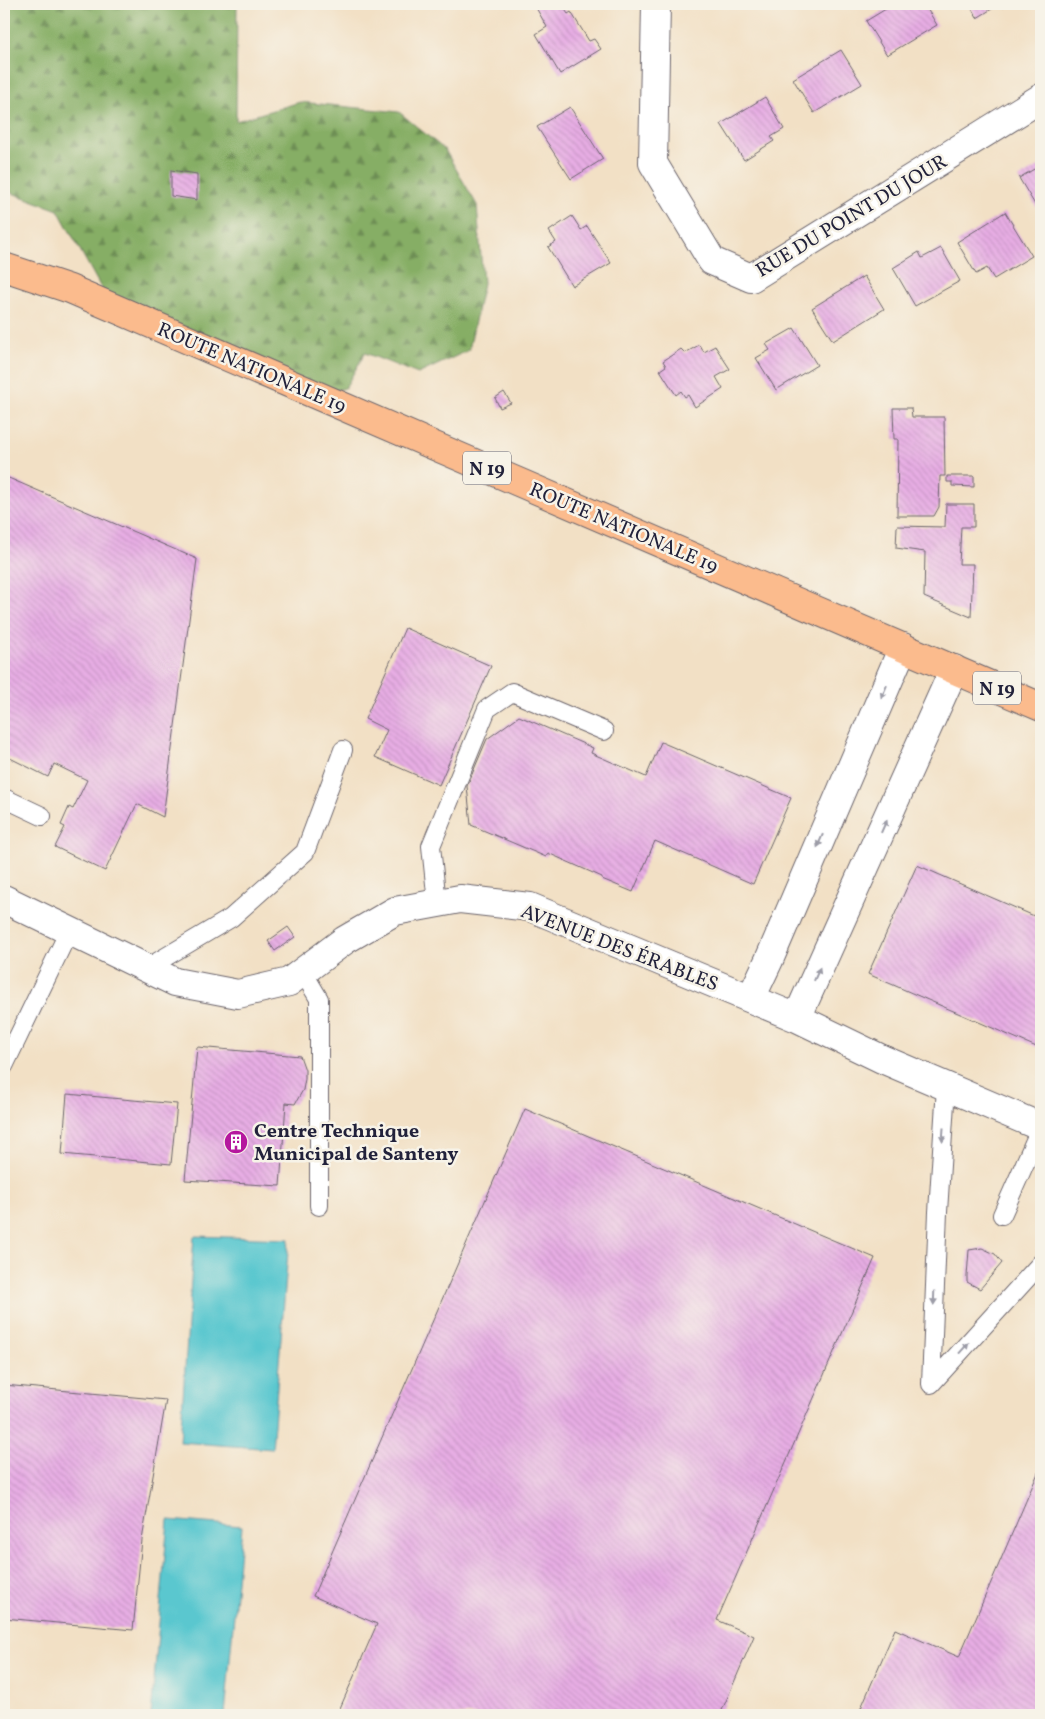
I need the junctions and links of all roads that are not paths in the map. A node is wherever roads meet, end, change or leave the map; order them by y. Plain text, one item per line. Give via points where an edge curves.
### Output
1 (656, 4) edge
2 (1041, 98) edge
3 (4, 252) edge
4 (4, 267) edge
5 (70, 289) junction
6 (903, 648) junction
7 (954, 669) junction
8 (1041, 707) edge
9 (604, 731) dead end
10 (343, 750) dead end
11 (4, 798) edge
12 (42, 816) dead end
13 (4, 899) edge
14 (437, 903) junction
15 (69, 931) junction
16 (147, 968) junction
17 (303, 972) junction
18 (751, 998) junction
19 (798, 1018) junction
20 (4, 1066) edge
21 (946, 1087) junction
22 (1041, 1127) edge
23 (319, 1206) dead end
24 (1002, 1215) dead end
25 (1041, 1263) edge

1 - 2 street, RUE DU POINT DU JOUR via 653,163 712,261 751,278
3 - 5 main road, ROUTE NATIONALE 19 / N 19
4 - 5 main road, ROUTE NATIONALE 19 / N 19
5 - 6 main road, ROUTE NATIONALE 19 / N 19
6 - 7 main road, ROUTE NATIONALE 19 / N 19
6 -> 18 street
7 - 8 main road, ROUTE NATIONALE 19 / N 19
19 -> 7 street
9 - 14 lane via 512,692 487,709 431,846
10 - 16 lane via 305,852 230,918
11 - 12 lane
13 - 15 street, AVENUE DES ÉRABLES
14 - 17 street, AVENUE DES ÉRABLES via 395,911 345,940
14 - 18 street, AVENUE DES ÉRABLES via 460,899 530,907
15 - 16 street, AVENUE DES ÉRABLES
15 - 20 lane
16 - 17 street, AVENUE DES ÉRABLES via 175,982 238,994 289,982
17 - 23 lane via 319,999
18 - 19 street, AVENUE DES ÉRABLES
19 - 21 street, AVENUE DES ÉRABLES
21 - 22 street, AVENUE DES ÉRABLES
21 -> 25 lane via 931,1384
22 - 24 lane

